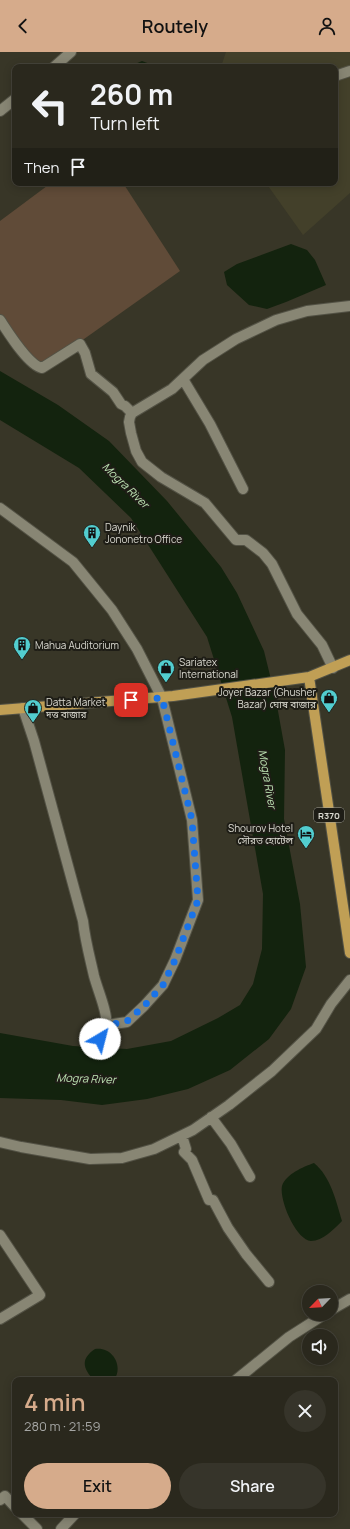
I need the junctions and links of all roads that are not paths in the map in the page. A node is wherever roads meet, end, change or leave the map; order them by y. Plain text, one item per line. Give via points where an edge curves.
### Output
1 (71, 52) edge
2 (57, 64) edge
3 (350, 72) edge
4 (338, 75) edge
5 (12, 101) edge
6 (0, 111) edge
7 (350, 306) edge
8 (0, 320) edge
9 (183, 379) junction
10 (132, 413) junction
11 (243, 489) dead end
12 (0, 508) edge
13 (350, 660) edge
14 (333, 668) junction
15 (309, 677) junction
16 (162, 698) junction
17 (23, 708) junction
18 (0, 710) edge
19 (347, 913) edge
20 (350, 953) edge
21 (350, 980) edge
22 (107, 1025) junction
23 (100, 1039) dead end
24 (211, 1117) junction
25 (182, 1136) junction
26 (0, 1142) edge
27 (250, 1177) dead end
28 (0, 1235) edge
29 (268, 1282) dead end
30 (350, 1299) edge
31 (338, 1306) edge
32 (0, 1319) edge
33 (314, 1321) edge
34 (240, 1377) edge
35 (0, 1500) edge
36 (12, 1504) edge
37 (25, 1517) edge
38 (72, 1517) edge
39 (37, 1529) edge
40 (61, 1529) edge

1 - 2 street
3 - 4 street
5 - 6 street
7 - 9 street via 306,311 276,320 236,339 203,360
8 - 10 street via 39,368 80,344 91,374 113,392 121,404
9 - 10 street via 172,389
9 - 11 street via 210,424
10 - 14 street via 129,422 131,433 142,462 167,482 205,503 236,540 246,540 263,553 272,564 297,614 322,645
12 - 16 street via 73,562 112,610 137,649
13 - 14 main road
14 - 15 main road
15 - 16 main road
15 - 19 main road, R370
16 - 17 main road
16 - 22 street via 192,820 198,900 163,985 126,1022
17 - 18 main road
17 - 22 street via 83,921
19 - 20 main road, R370
21 - 24 street via 316,1029 272,1071
22 - 23 street
24 - 25 street
24 - 27 street via 231,1144
25 - 26 street via 154,1149 122,1158 90,1159
25 - 29 street via 186,1149 184,1152 192,1160 209,1200 213,1200 228,1228
28 - 32 street via 40,1295
30 - 31 street
33 - 34 street via 289,1337
35 - 36 street via 5,1496
37 - 39 street
38 - 40 street

